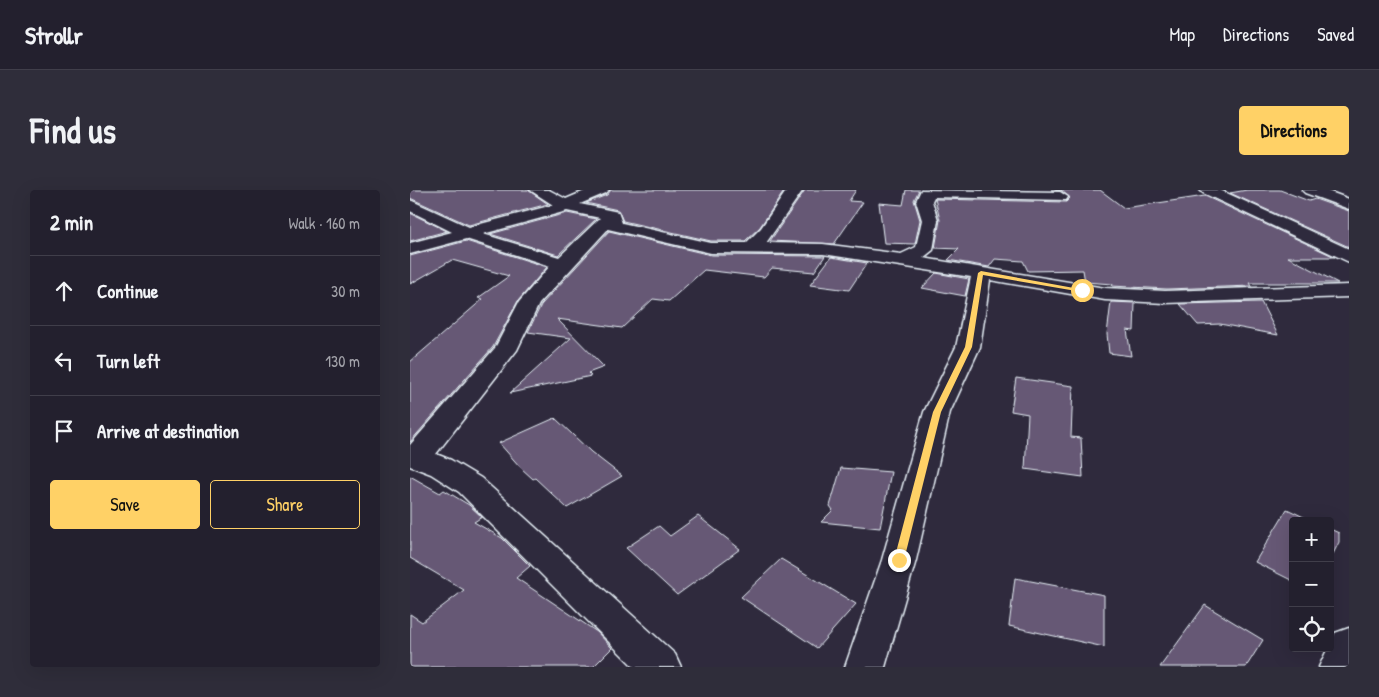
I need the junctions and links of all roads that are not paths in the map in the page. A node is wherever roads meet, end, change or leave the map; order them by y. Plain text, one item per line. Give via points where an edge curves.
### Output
1 (538, 190) edge
2 (602, 190) edge
3 (795, 190) edge
4 (1208, 190) edge
5 (1310, 190) edge
6 (929, 191) edge
7 (1060, 197) dead end
8 (1349, 204) edge
9 (410, 205) edge
10 (568, 206) junction
11 (612, 216) junction
12 (467, 234) junction
13 (410, 249) edge
14 (750, 249) junction
15 (1349, 256) edge
16 (904, 260) junction
17 (563, 264) junction
18 (981, 273) junction
19 (1349, 291) edge
20 (414, 456) edge
21 (1349, 645) edge
22 (661, 667) edge
23 (865, 667) edge
24 (1338, 667) edge

1 - 10 street
2 - 10 street
3 - 14 street
4 - 15 street
5 - 8 street
6 - 7 street
6 - 16 street via 924,201 930,220 924,250
9 - 12 street
10 - 11 street
10 - 12 street
11 - 14 street via 615,226 711,248
11 - 17 street
12 - 13 street
12 - 17 street
14 - 16 street via 823,248
16 - 18 street
17 - 20 street via 529,302 504,350
18 - 19 street via 1140,297
18 - 23 street via 968,347 937,412 899,560
20 - 22 street via 442,467 470,485
21 - 24 street

